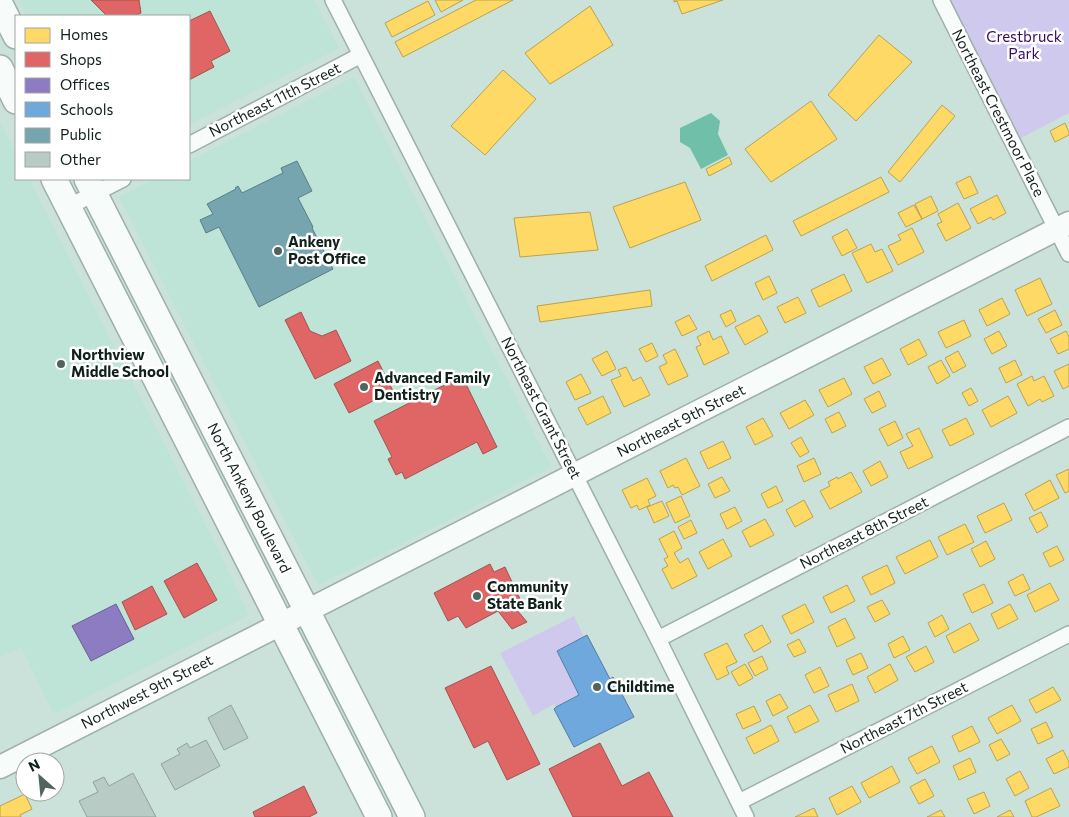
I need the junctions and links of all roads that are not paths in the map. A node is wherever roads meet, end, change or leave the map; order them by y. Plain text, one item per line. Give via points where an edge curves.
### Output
1 (333, 0) edge
2 (941, 0) edge
3 (0, 4) edge
4 (15, 34) edge
5 (361, 55) junction
6 (0, 68) edge
7 (15, 99) edge
8 (190, 144) edge
9 (54, 180) edge
10 (118, 180) edge
11 (91, 186) edge
12 (68, 207) junction
13 (1063, 226) edge
14 (1069, 254) edge
15 (1069, 427) edge
16 (575, 475) junction
17 (293, 617) junction
18 (1069, 634) edge
19 (658, 639) junction
20 (0, 767) edge
21 (739, 802) junction
22 (379, 817) edge
23 (412, 817) edge
24 (746, 817) edge

1 - 5 street, Northeast Grant Street
2 - 13 street, Northeast Crestmoor Place
3 - 4 main road
5 - 8 street, Northeast 11th Street
5 - 16 street, Northeast Grant Street
6 - 7 main road
9 - 12 main road, North Ankeny Boulevard
10 - 11 street
11 - 12 street
11 - 17 main road, North Ankeny Boulevard
12 - 17 main road, North Ankeny Boulevard
13 - 14 street, Northeast Crestmoor Place
13 - 16 street, Northeast 9th Street
15 - 19 street, Northeast 8th Street
16 - 17 street, Northeast 9th Street
16 - 19 street, Northeast Grant Street
17 - 20 street, Northwest 9th Street
17 - 22 main road, North Ankeny Boulevard
17 - 23 main road, North Ankeny Boulevard
18 - 21 street, Northeast 7th Street
19 - 21 street, Northeast Grant Street
21 - 24 street, Northeast Grant Street

